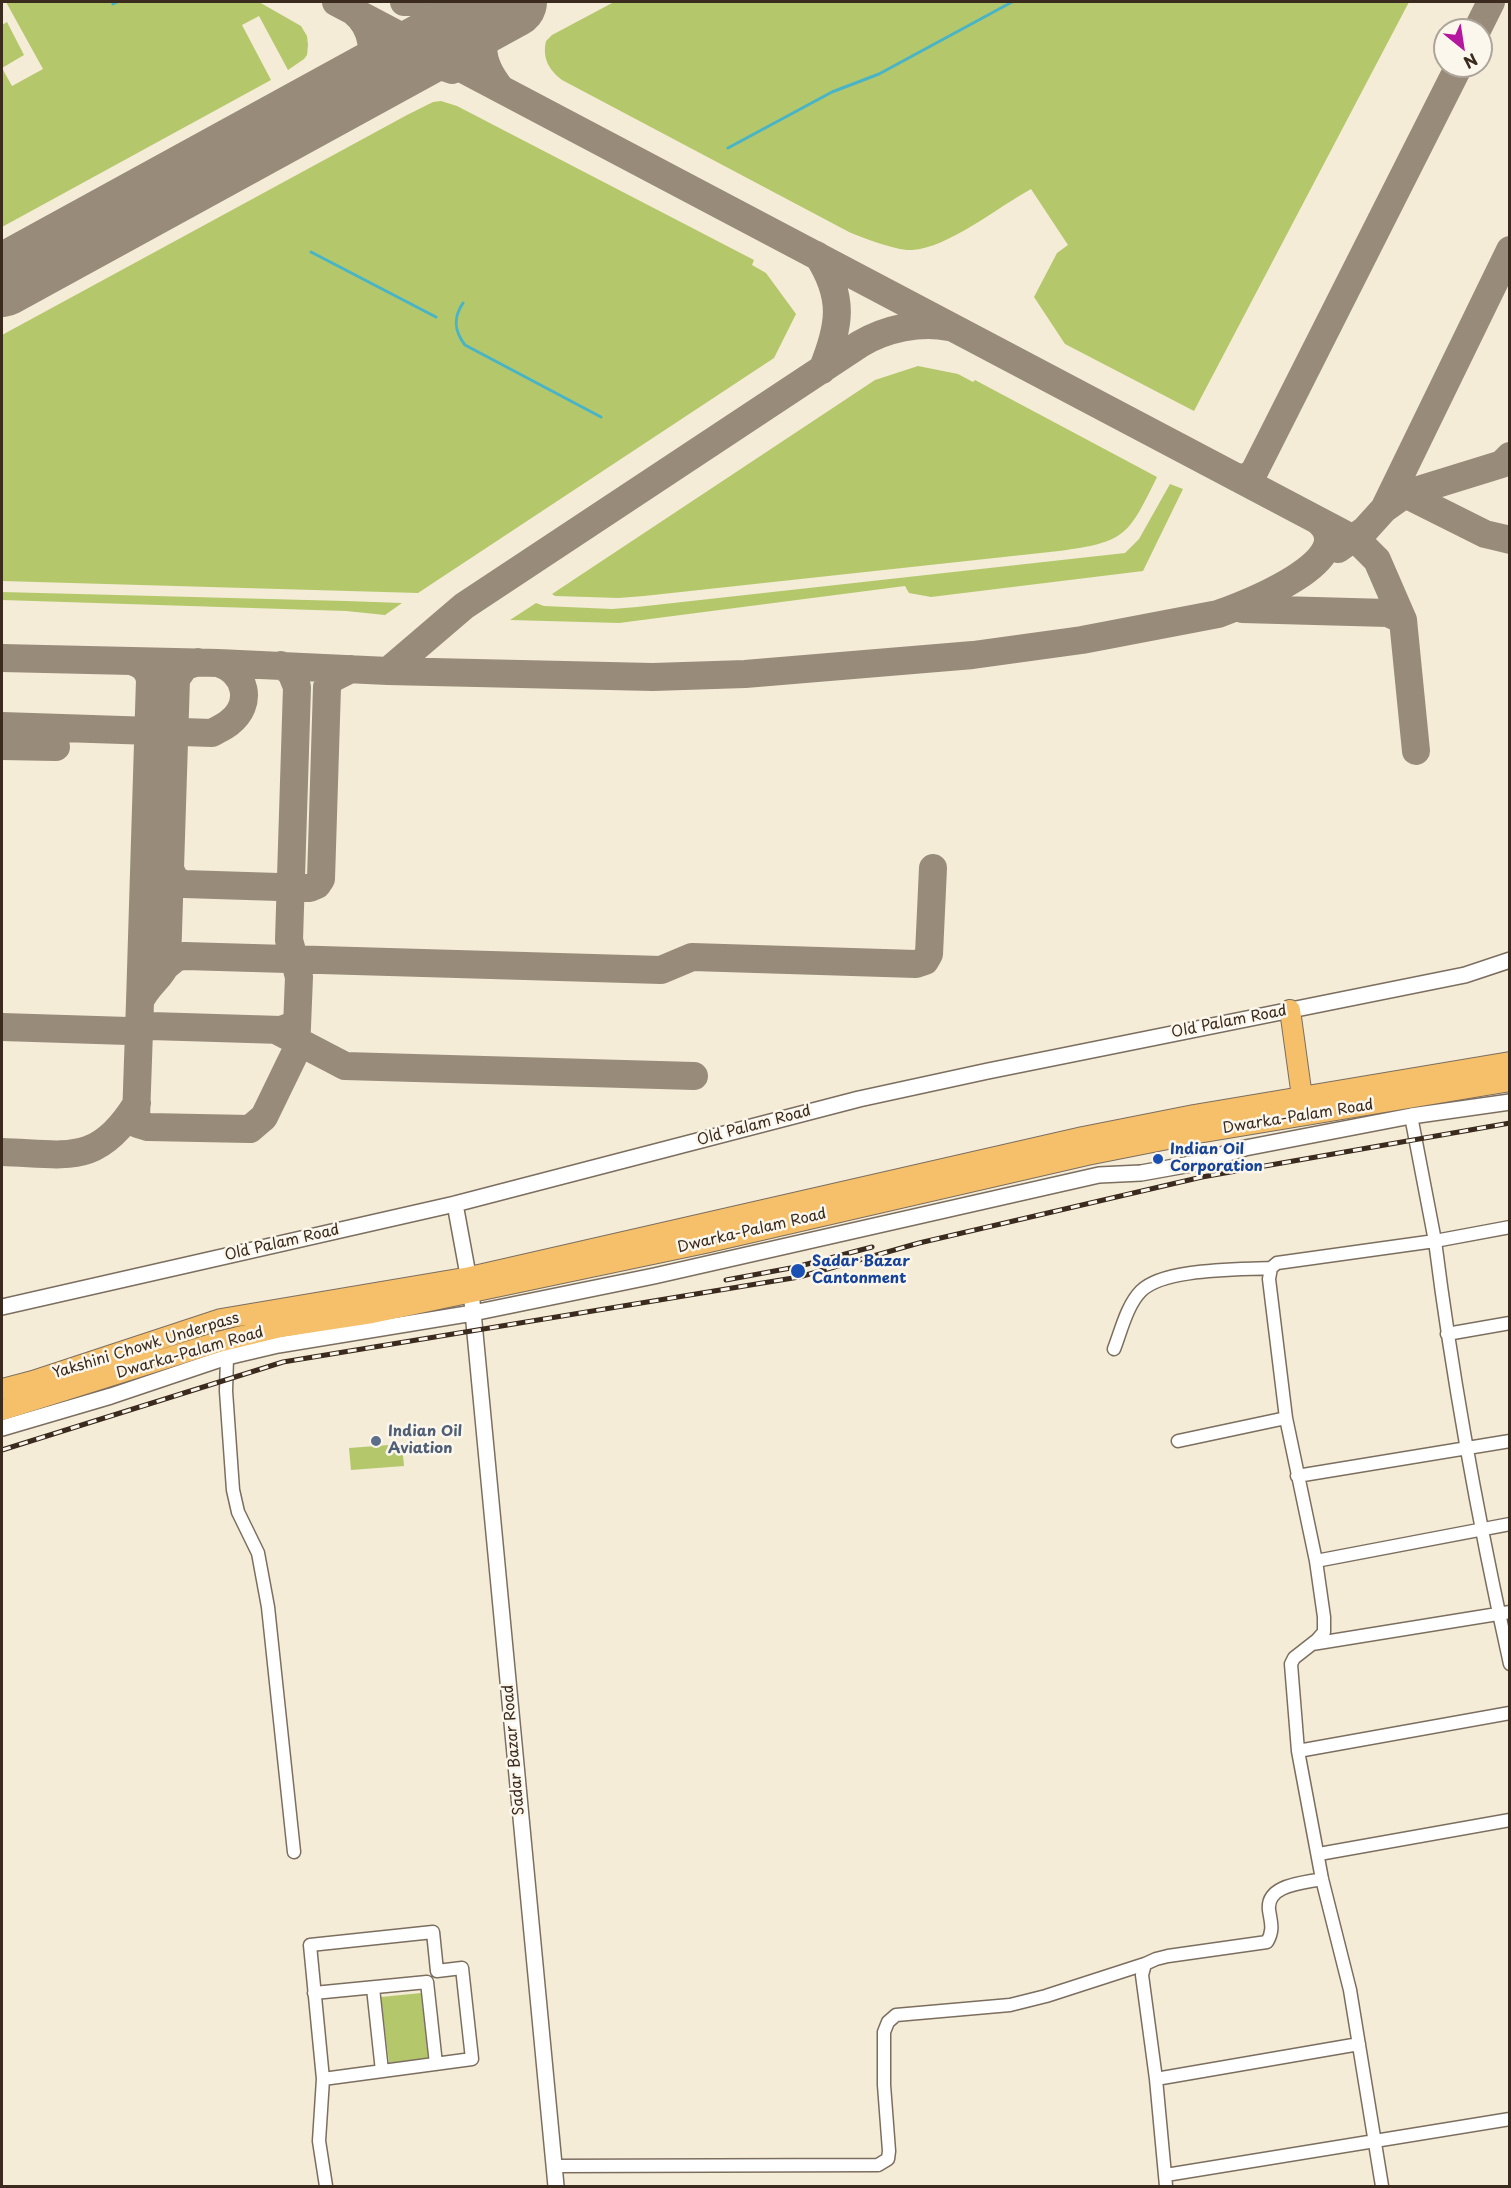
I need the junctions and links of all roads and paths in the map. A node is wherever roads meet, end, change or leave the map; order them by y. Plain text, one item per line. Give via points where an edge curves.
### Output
1 (1509, 960) edge
2 (1290, 1010) junction
3 (1509, 1062) edge
4 (1509, 1081) edge
5 (1302, 1097) junction
6 (1509, 1102) edge
7 (1411, 1116) junction
8 (455, 1204) junction
9 (1509, 1227) edge
10 (1436, 1241) junction
11 (1271, 1268) junction
12 (471, 1284) junction
13 (2, 1307) edge
14 (473, 1313) junction
15 (1509, 1323) edge
16 (1447, 1334) junction
17 (1114, 1349) dead end
18 (227, 1357) junction
19 (2, 1389) edge
20 (2, 1410) edge
21 (1286, 1418) junction
22 (2, 1428) edge
23 (1178, 1441) dead end
24 (1509, 1441) edge
25 (1468, 1448) junction
26 (1297, 1476) junction
27 (1509, 1524) edge
28 (1482, 1528) junction
29 (1316, 1561) junction
30 (1504, 1613) edge
31 (1311, 1644) junction
32 (1509, 1664) edge
33 (1509, 1713) edge
34 (1298, 1751) junction
35 (1509, 1820) edge
36 (294, 1852) dead end
37 (1319, 1854) junction
38 (1322, 1879) junction
39 (1145, 1964) junction
40 (437, 1971) junction
41 (427, 1982) junction
42 (373, 1988) junction
43 (314, 1994) junction
44 (1359, 2044) junction
45 (436, 2064) junction
46 (382, 2071) junction
47 (323, 2079) junction
48 (1156, 2079) junction
49 (1509, 2119) edge
50 (1374, 2142) junction
51 (554, 2166) junction
52 (1166, 2181) edge
53 (326, 2187) edge
54 (556, 2187) edge
55 (1382, 2187) edge

1 - 2 street, Old Palam Road via 1465,975
2 - 5 main road
2 - 8 street, Old Palam Road via 859,1099
3 - 5 main road, Dwarka-Palam Road
4 - 12 main road, Dwarka-Palam Road via 1198,1133 705,1243
5 - 12 main road, Dwarka-Palam Road via 1083,1137
6 - 7 street
7 - 10 street
7 - 14 street via 1245,1148 1191,1164 1141,1173 1099,1175
8 - 12 street, Sadar Bazar Road
8 - 13 street, Old Palam Road
9 - 10 street
10 - 11 street via 1277,1263
10 - 16 street
11 - 17 street via 1200,1271 1165,1278 1142,1290 1134,1301
11 - 21 street via 1269,1279
12 - 14 street, Sadar Bazar Road
12 - 19 main road, Yakshini Chowk Underpass via 221,1319
12 - 20 main road, Dwarka-Palam Road via 372,1313 218,1342
14 - 18 street
14 - 51 street, Sadar Bazar Road
15 - 16 street
16 - 25 street
18 - 22 street
18 - 36 street via 233,1490 238,1512 258,1554 268,1607
21 - 23 street
21 - 26 street
24 - 25 street
25 - 26 street
25 - 28 street
26 - 29 street
27 - 28 street
28 - 29 street
28 - 30 street
29 - 31 street via 1324,1632
30 - 31 street
30 - 32 street
31 - 34 street via 1291,1664
33 - 34 street
34 - 37 street
35 - 37 street
37 - 38 street
38 - 39 street via 1277,1890 1269,1907 1272,1934 1267,1942 1168,1956
38 - 44 street via 1350,1990
39 - 48 street via 1143,1975
39 - 51 street via 1010,2005 896,2015 884,2032 889,2151 888,2159 878,2166
40 - 41 street
40 - 43 street via 432,1932 310,1945
40 - 45 street via 462,1968 472,2059
41 - 42 street
41 - 45 street
42 - 43 street
42 - 46 street
43 - 47 street
44 - 48 street
44 - 50 street
45 - 46 street
46 - 47 street
47 - 53 street via 319,2141
48 - 52 street
49 - 50 street
50 - 52 street
50 - 55 street
51 - 54 street, Sadar Bazar Road

